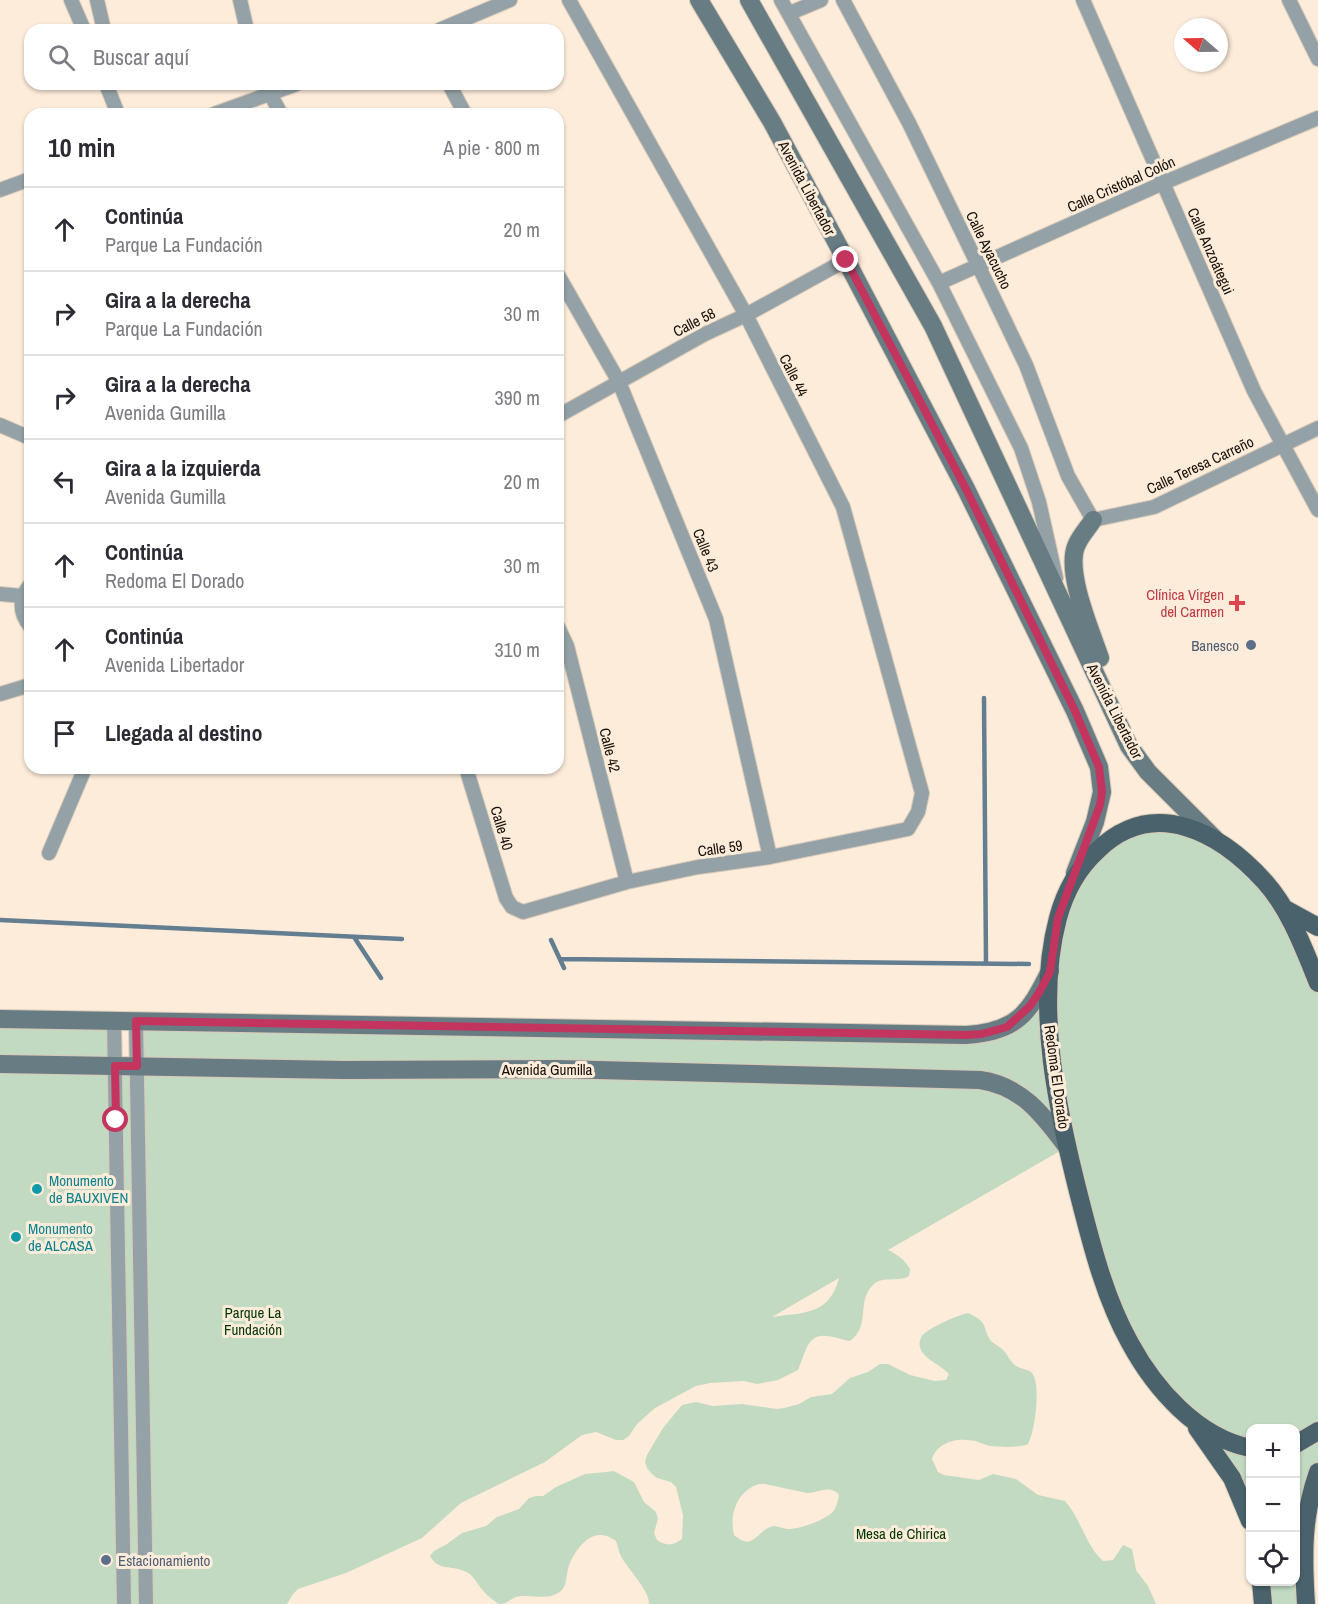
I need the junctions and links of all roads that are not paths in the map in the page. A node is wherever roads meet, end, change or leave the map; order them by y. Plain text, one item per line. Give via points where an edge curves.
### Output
1 (71, 0) edge
2 (97, 0) edge
3 (240, 0) edge
4 (510, 0) edge
5 (569, 0) edge
6 (699, 0) edge
7 (749, 0) edge
8 (782, 0) edge
9 (821, 0) edge
10 (843, 0) edge
11 (1083, 0) edge
12 (1289, 0) edge
13 (790, 14) junction
14 (81, 24) edge
15 (103, 24) edge
16 (246, 24) edge
17 (453, 24) edge
18 (1318, 59) edge
19 (108, 90) edge
20 (117, 90) edge
21 (265, 90) edge
22 (268, 90) edge
23 (452, 90) edge
24 (116, 108) edge
25 (122, 108) edge
26 (227, 108) edge
27 (278, 108) edge
28 (462, 108) edge
29 (1318, 118) edge
30 (24, 181) edge
31 (1163, 183) junction
32 (0, 190) edge
33 (846, 260) junction
34 (978, 265) junction
35 (939, 283) junction
36 (564, 286) edge
37 (746, 315) junction
38 (619, 382) junction
39 (564, 413) edge
40 (0, 425) edge
41 (1318, 428) edge
42 (24, 435) edge
43 (1282, 444) junction
44 (1318, 510) edge
45 (1093, 520) junction
46 (24, 591) edge
47 (1059, 592) junction
48 (0, 594) edge
49 (24, 596) edge
50 (24, 617) edge
51 (564, 640) edge
52 (24, 687) edge
53 (0, 694) edge
54 (1112, 707) junction
55 (82, 774) edge
56 (468, 774) edge
57 (922, 793) joint
58 (1218, 842) junction
59 (49, 853) dead end
60 (770, 857) junction
61 (627, 882) junction
62 (506, 897) joint
63 (1062, 905) junction
64 (1282, 907) junction
65 (1318, 927) edge
66 (1050, 972) junction
67 (1318, 983) edge
68 (0, 1019) edge
69 (114, 1021) junction
70 (136, 1021) junction
71 (0, 1064) edge
72 (115, 1066) junction
73 (137, 1066) junction
74 (1067, 1147) junction
75 (1176, 1405) junction
76 (1318, 1431) edge
77 (1300, 1442) edge
78 (1246, 1447) edge
79 (1318, 1472) edge
80 (1246, 1508) edge
81 (1261, 1586) edge
82 (124, 1604) edge
83 (146, 1604) edge
84 (1263, 1604) edge
85 (1306, 1604) edge

1 - 14 street
2 - 15 street
3 - 16 street
4 - 17 street
5 - 37 street, Calle 44
6 - 33 street, Avenida Libertador via 772,122
7 - 47 street, Avenida Libertador via 933,326
8 - 13 street, Avenida Libertador
9 - 13 street
10 - 34 street, Calle Ayacucho
11 - 31 street, Calle Anzoátegui
12 - 18 street
13 - 35 street, Avenida Libertador
19 - 24 street
20 - 25 street
21 - 26 street
22 - 27 street
23 - 28 street
29 - 31 street, Calle Cristóbal Colón
30 - 32 street
31 - 34 street, Calle Cristóbal Colón
31 - 43 street, Calle Anzoátegui via 1254,391
33 - 37 street, Calle 58
33 - 63 street, Avenida Libertador via 987,531 1099,767 1100,805
34 - 35 street, Calle Cristóbal Colón
34 - 45 street, Calle Ayacucho via 1026,365 1068,476
35 - 47 street, Avenida Libertador via 1022,448 1039,502
36 - 38 street, Calle 43
37 - 38 street, Calle 58
37 - 57 street, Calle 44 via 843,507
38 - 39 street, Calle 58
38 - 60 street, Calle 43 via 716,619
40 - 42 street
41 - 43 street, Calle Teresa Carreño
43 - 44 street, Calle Anzoátegui
43 - 45 street, Calle Teresa Carreño via 1154,507
45 - 54 street via 1076,545 1074,575
46 - 48 street
47 - 54 street, Avenida Libertador
49 - 50 street
51 - 61 street, Calle 42
52 - 53 street
54 - 58 street, Avenida Libertador via 1129,746 1148,772
55 - 59 street
56 - 62 street, Calle 40
57 - 60 street, Calle 59 via 918,812 908,829
58 - 63 main road, Redoma El Dorado via 1173,824 1133,826 1109,839 1087,860
58 - 64 main road, Redoma El Dorado via 1267,884
60 - 61 street, Calle 59
61 - 62 street, Calle 59 via 523,912 512,907
63 - 66 main road, Redoma El Dorado
64 - 65 main road
64 - 67 main road, Redoma El Dorado
66 - 70 street via 1018,1019 995,1031 966,1035
66 - 74 main road, Redoma El Dorado via 1052,1056
68 - 69 street
69 - 70 street
69 - 72 street
70 - 73 street
71 - 72 street, Avenida Gumilla
72 - 73 street, Avenida Gumilla
72 - 82 street
73 - 74 street, Avenida Gumilla via 558,1069 980,1080 1023,1096
73 - 83 street
74 - 75 main road, Redoma El Dorado via 1090,1237 1116,1315 1143,1365
75 - 78 main road, Redoma El Dorado via 1214,1435
75 - 80 main road via 1220,1459
76 - 77 main road
79 - 85 main road via 1304,1529
81 - 84 main road

